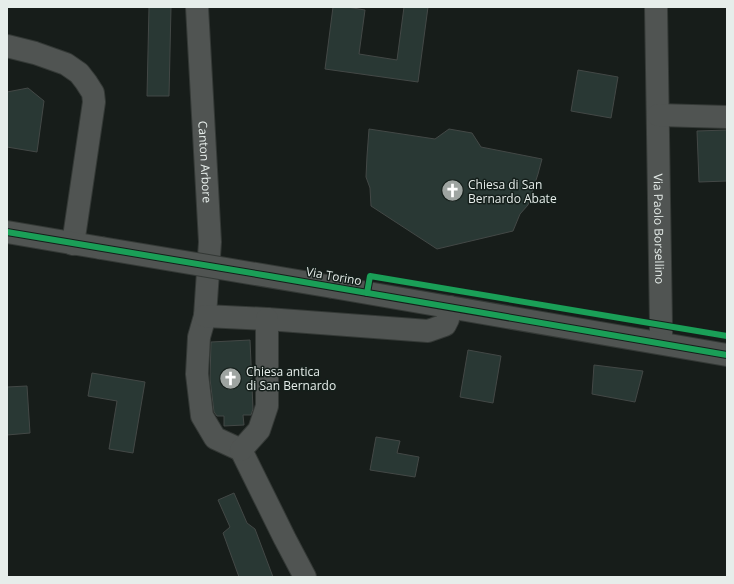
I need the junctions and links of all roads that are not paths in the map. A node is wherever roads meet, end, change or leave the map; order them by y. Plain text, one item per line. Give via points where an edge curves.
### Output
1 (197, 7) edge
2 (656, 7) edge
3 (7, 46) edge
4 (658, 115) junction
5 (727, 117) edge
6 (7, 232) edge
7 (73, 244) junction
8 (450, 307) junction
9 (205, 316) junction
10 (267, 319) junction
11 (661, 343) junction
12 (727, 354) edge
13 (241, 450) junction
14 (305, 577) edge

1 - 9 street, Canton Arbore via 210,242
2 - 4 street, Via Paolo Borsellino
3 - 7 street via 66,64 79,73 93,93 94,102
4 - 5 street
4 - 11 street, Via Paolo Borsellino
6 - 7 street, Via Torino
7 - 8 street, Via Torino, bridge
8 - 10 street via 445,325 428,331
8 - 11 street, Via Torino
9 - 10 street
9 - 13 street, Canton Arbore via 198,337 197,374 202,416 215,438
10 - 13 street via 268,406 259,430
11 - 12 street, Via Torino
13 - 14 street

